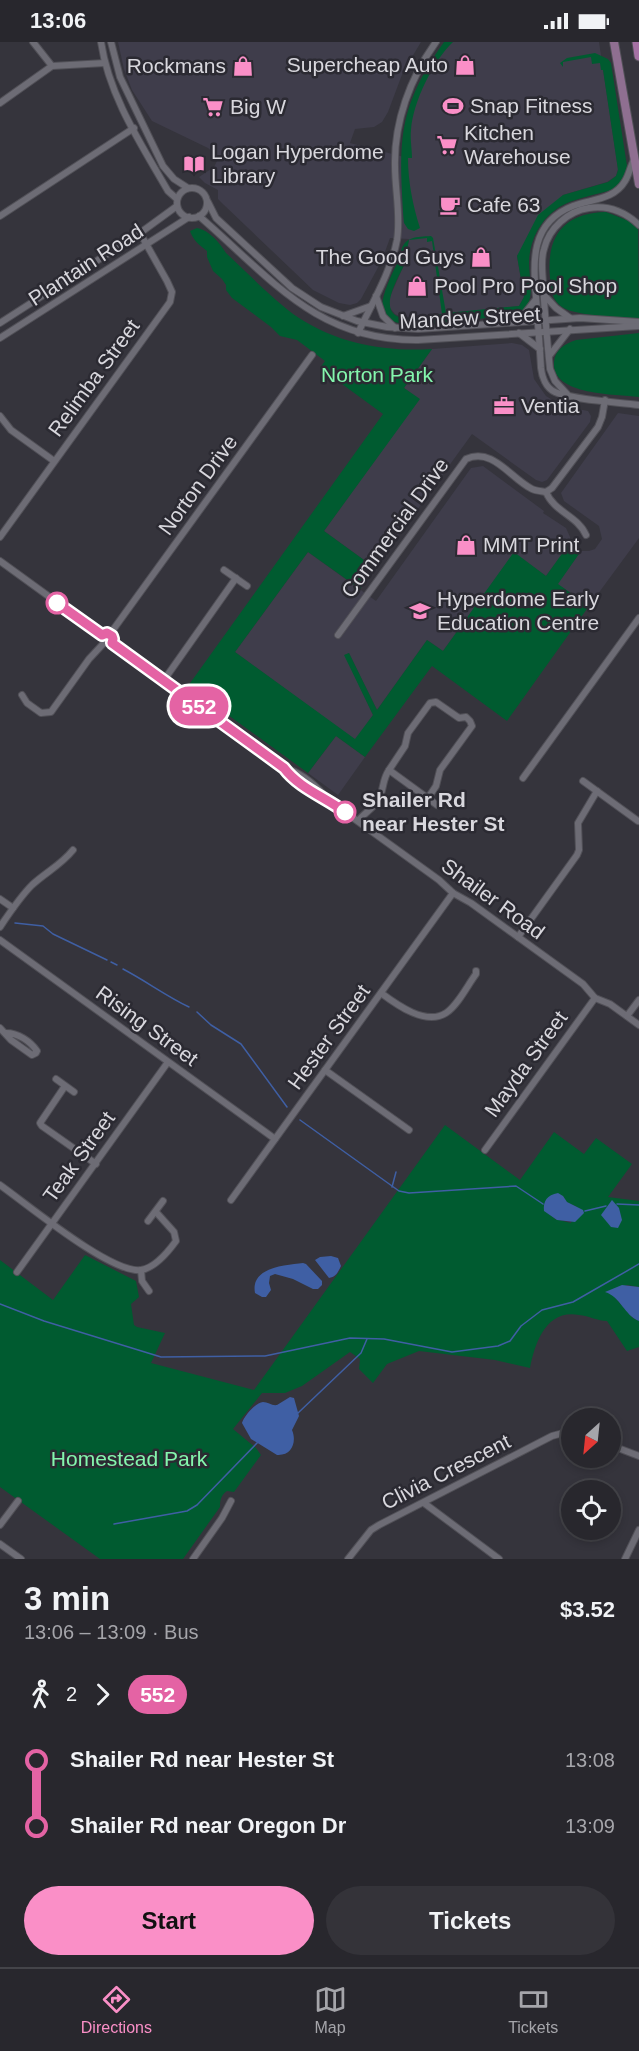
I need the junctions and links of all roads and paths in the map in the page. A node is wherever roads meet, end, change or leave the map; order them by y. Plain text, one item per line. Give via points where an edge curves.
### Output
1 (33, 42) edge
2 (101, 42) edge
3 (111, 42) edge
4 (436, 42) edge
5 (614, 42) edge
6 (637, 42) edge
7 (639, 56) edge
8 (105, 63) junction
9 (52, 66) junction
10 (0, 103) edge
11 (134, 128) junction
12 (634, 160) junction
13 (639, 184) edge
14 (188, 188) junction
15 (208, 202) junction
16 (177, 203) junction
17 (0, 216) edge
18 (199, 216) junction
19 (189, 218) junction
20 (639, 225) edge
21 (140, 233) junction
22 (147, 244) junction
23 (544, 295) junction
24 (376, 296) junction
25 (536, 299) junction
26 (371, 306) junction
27 (343, 316) junction
28 (571, 318) junction
29 (546, 320) junction
30 (538, 321) junction
31 (363, 322) junction
32 (518, 322) junction
33 (0, 323) edge
34 (639, 324) edge
35 (396, 328) junction
36 (570, 329) junction
37 (547, 331) junction
38 (539, 332) junction
39 (358, 333) junction
40 (519, 333) junction
41 (0, 338) edge
42 (540, 349) junction
43 (312, 355) dead end
44 (549, 356) junction
45 (567, 394) junction
46 (605, 400) junction
47 (639, 405) edge
48 (0, 416) edge
49 (54, 461) junction
50 (546, 492) junction
51 (586, 535) dead end
52 (0, 537) edge
53 (0, 561) edge
54 (224, 570) dead end
55 (236, 579) junction
56 (247, 586) dead end
57 (639, 618) edge
58 (110, 634) junction
59 (102, 635) junction
60 (338, 635) dead end
61 (112, 643) junction
62 (103, 644) junction
63 (164, 680) junction
64 (22, 694) dead end
65 (389, 770) junction
66 (524, 778) dead end
67 (583, 781) dead end
68 (597, 791) junction
69 (428, 798) junction
70 (437, 805) dead end
71 (638, 820) dead end
72 (358, 821) junction
73 (73, 850) dead end
74 (453, 893) junction
75 (0, 899) edge
76 (13, 908) junction
77 (0, 927) edge
78 (518, 937) junction
79 (0, 940) edge
80 (476, 971) dead end
81 (381, 993) junction
82 (595, 998) junction
83 (639, 1000) edge
84 (627, 1016) junction
85 (639, 1025) edge
86 (3, 1031) edge
87 (168, 1062) junction
88 (325, 1070) junction
89 (56, 1079) dead end
90 (65, 1086) junction
91 (74, 1092) dead end
92 (409, 1130) dead end
93 (275, 1139) junction
94 (485, 1150) dead end
95 (96, 1164) junction
96 (0, 1185) edge
97 (231, 1200) dead end
98 (163, 1201) dead end
99 (156, 1212) junction
100 (148, 1221) dead end
101 (52, 1223) junction
102 (141, 1270) junction
103 (17, 1272) dead end
104 (149, 1292) dead end
105 (561, 1433) edge
106 (621, 1449) edge
107 (639, 1455) edge
108 (18, 1501) dead end
109 (231, 1501) dead end
110 (424, 1503) junction
111 (0, 1525) edge
112 (639, 1530) edge
113 (0, 1544) edge
114 (21, 1559) edge
115 (193, 1559) edge
116 (348, 1559) edge
117 (499, 1559) edge
118 (625, 1559) edge

1 - 9 street
2 - 8 street
3 - 14 street via 120,76 163,166
4 - 24 street via 415,76 401,117 395,154 397,240
5 - 12 main road
6 - 7 highway
8 - 9 street
8 - 11 street via 117,98
9 - 10 street
11 - 16 street
11 - 17 street
12 - 13 main road
12 - 25 street via 616,191 567,208 543,230 534,255
14 - 15 street via 201,190
14 - 16 street via 180,193
15 - 18 street
15 - 27 street, Mandew Street via 216,218 292,288
16 - 19 street
16 - 21 street, Plantain Road
18 - 19 street
18 - 39 street, Mandew Street via 298,304
19 - 22 street, Plantain Road
20 - 23 street via 620,211 603,207 586,208 567,217 552,232 544,249
21 - 22 street, Relimba Street
21 - 33 street, Plantain Road
22 - 41 street, Plantain Road
22 - 49 street, Relimba Street via 172,292 170,302
23 - 28 street
23 - 29 street
24 - 26 street
24 - 35 street via 383,316
25 - 30 street
25 - 32 street
26 - 27 street
26 - 31 street
27 - 31 street, Mandew Street
28 - 29 street, Mandew Street
28 - 34 street, Mandew Street
29 - 30 street, Mandew Street
29 - 37 street
30 - 32 street, Mandew Street
30 - 38 street
31 - 35 street, Mandew Street
31 - 39 street
32 - 35 street, Mandew Street
34 - 36 street, Mandew Street
36 - 37 street, Mandew Street
36 - 44 street
37 - 38 street, Mandew Street
37 - 44 street
38 - 40 street, Mandew Street
38 - 42 street
39 - 40 street, Mandew Street via 404,340
40 - 42 street
42 - 45 street via 545,382 554,391
43 - 58 street, Norton Drive
44 - 45 street via 552,376
45 - 46 street
46 - 47 street
46 - 50 street via 597,427
48 - 49 street via 11,430
49 - 52 street, Relimba Street
50 - 51 street via 554,506 582,526
50 - 60 street, Commercial Drive via 533,489 488,457 466,459
53 - 59 street
54 - 55 street
55 - 56 street
55 - 63 street
57 - 66 street
58 - 59 street
58 - 61 street
59 - 62 street
61 - 62 street
61 - 63 street, Shailer Road
62 - 64 street via 51,712 40,713
63 - 72 street, Shailer Road via 301,784
65 - 69 street
65 - 69 street via 430,703 436,702 459,718 466,717 472,726 440,770
65 - 72 street via 378,800
67 - 68 street
68 - 71 street
68 - 78 street via 578,823 577,855
69 - 70 street
72 - 74 street, Shailer Road
73 - 76 street via 34,882
74 - 78 street, Shailer Road
74 - 81 street, Hester Street
75 - 76 street
76 - 77 street
78 - 82 street, Shailer Road via 584,984
79 - 87 street, Rising Street
80 - 81 street via 449,1010 436,1017 411,1013
81 - 88 street, Hester Street
82 - 84 street, Shailer Road
82 - 94 street, Mayda Street
83 - 84 street
84 - 85 street, Shailer Road
86 - 86 street via 17,1034 35,1047 36,1053 32,1055
87 - 93 street, Rising Street
87 - 95 street, Teak Street
88 - 92 street
88 - 93 street, Hester Street
89 - 90 street
90 - 91 street
90 - 95 street via 40,1123
93 - 97 street, Hester Street
95 - 101 street, Teak Street
96 - 101 street
98 - 99 street
99 - 100 street
99 - 102 street via 174,1232 176,1241 157,1262
101 - 102 street via 96,1254 129,1269
101 - 103 street, Teak Street
102 - 104 street
105 - 110 street, Clivia Crescent
106 - 107 street
108 - 111 street
109 - 115 street
110 - 116 street, Clivia Crescent via 371,1530
110 - 117 street
112 - 118 street
113 - 114 street

